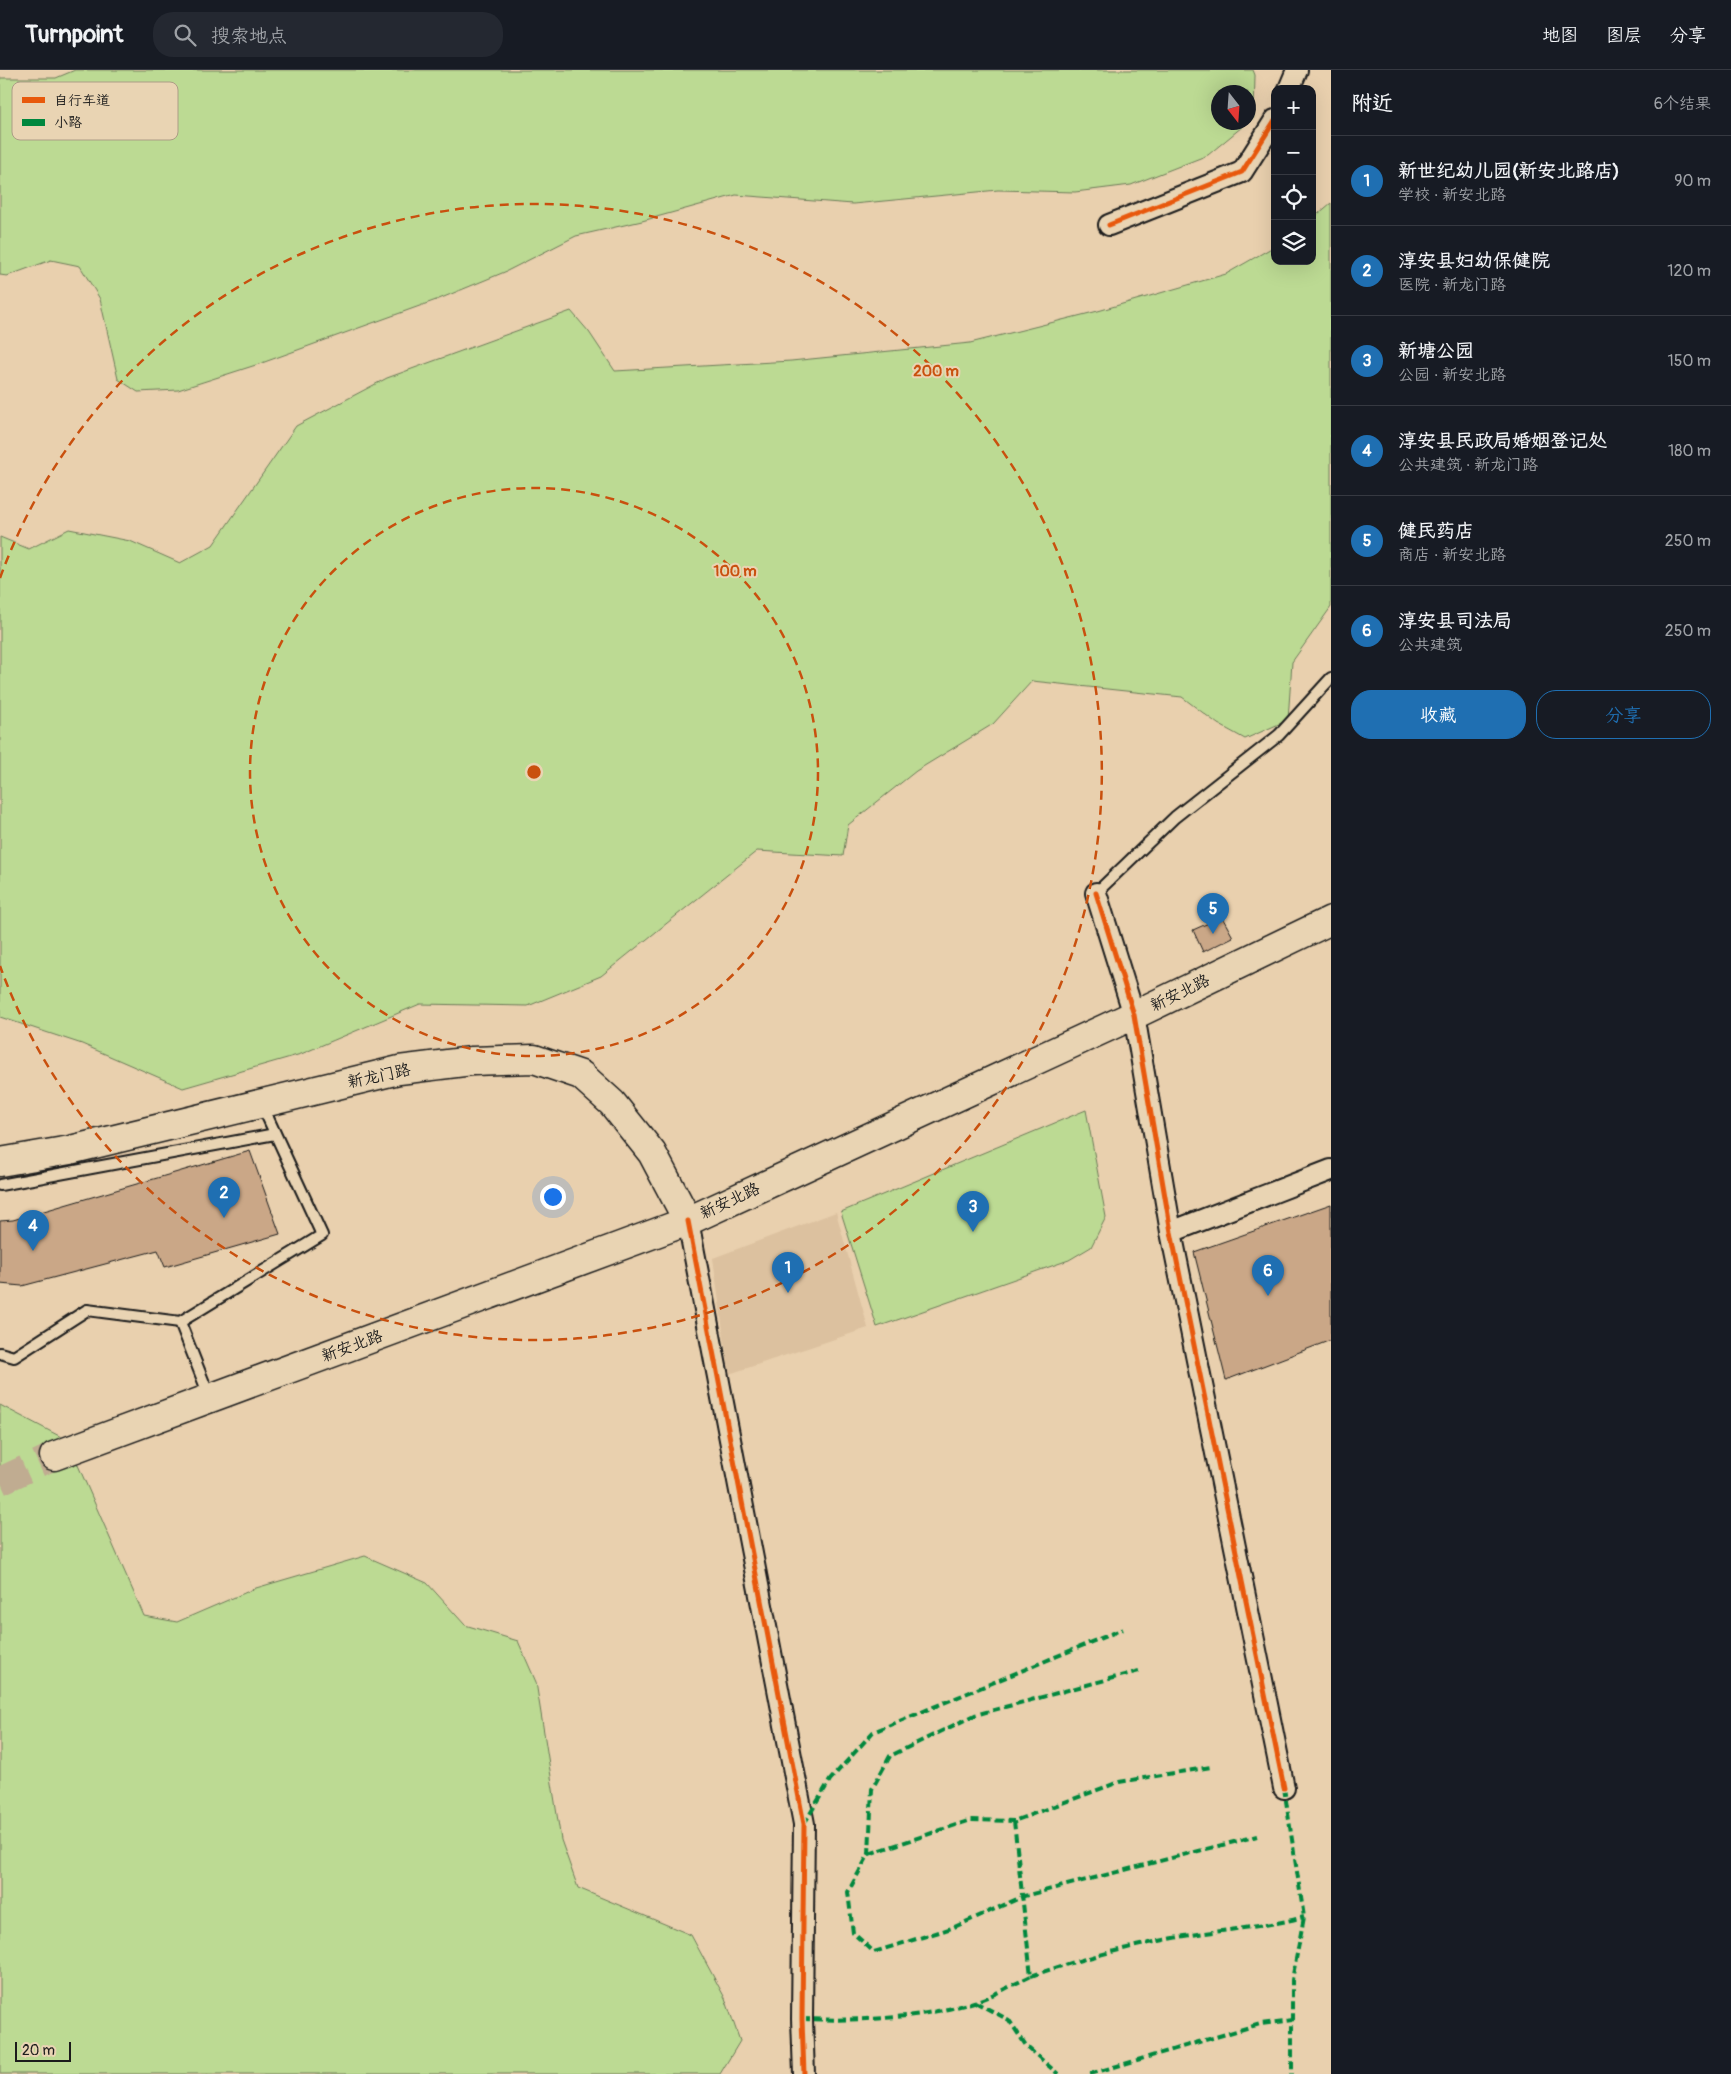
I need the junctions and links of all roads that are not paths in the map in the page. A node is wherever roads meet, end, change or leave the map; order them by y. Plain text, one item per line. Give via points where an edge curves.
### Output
1 (1296, 70) edge
2 (1290, 85) edge
3 (1271, 126) edge
4 (1109, 226) dead end
5 (1331, 678) edge
6 (1096, 892) joint
7 (1331, 920) edge
8 (1134, 1015) junction
9 (261, 1104) junction
10 (275, 1134) junction
11 (0, 1162) edge
12 (1331, 1170) edge
13 (0, 1186) edge
14 (688, 1221) junction
15 (1171, 1232) junction
16 (180, 1322) junction
17 (0, 1352) edge
18 (210, 1398) junction
19 (54, 1456) tunnel mouth
20 (1284, 1788) dead end
21 (804, 2074) edge

1 - 2 street
3 - 4 street via 1242,172
5 - 6 lane via 1279,735 1175,817
6 - 8 street
7 - 8 main road, 新安北路
8 - 14 main road, 新安北路
8 - 15 street
9 - 10 lane
9 - 11 main road, 新龙门路 via 70,1150
9 - 14 main road, 新龙门路 via 399,1070 472,1061 534,1059 581,1075 612,1103 652,1154
10 - 13 lane
10 - 16 lane via 322,1235
12 - 15 street
14 - 18 main road, 新安北路
14 - 21 street via 804,1824
15 - 20 street
16 - 17 lane via 87,1310 14,1357
16 - 18 lane
18 - 19 main road, 新安北路

